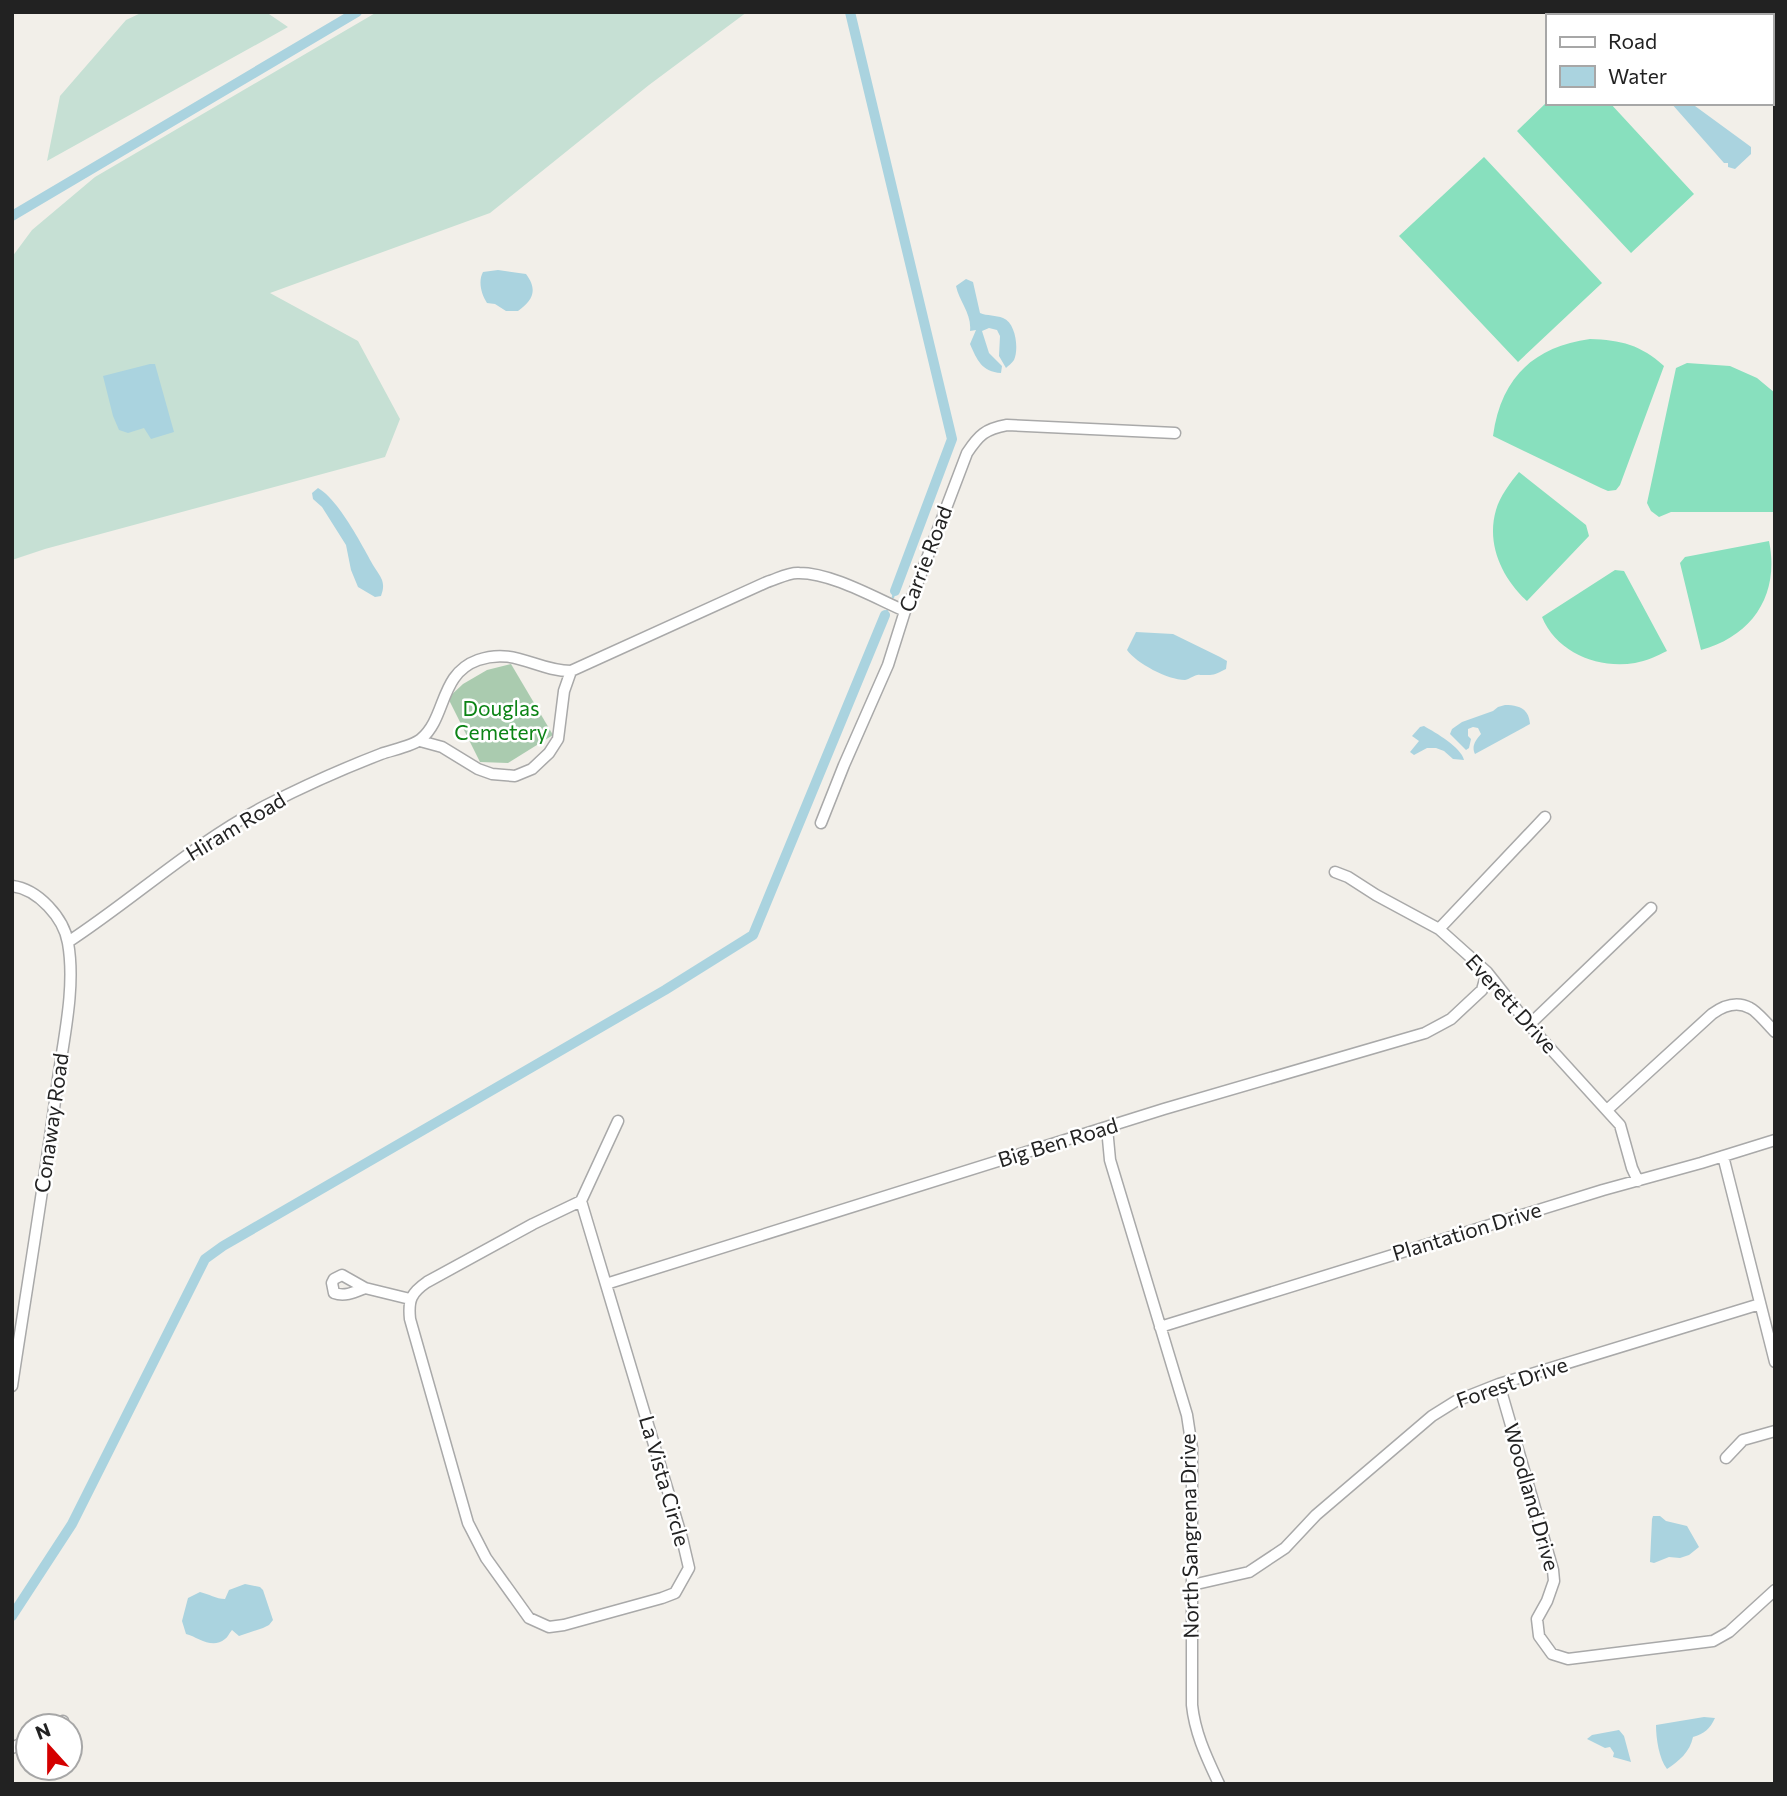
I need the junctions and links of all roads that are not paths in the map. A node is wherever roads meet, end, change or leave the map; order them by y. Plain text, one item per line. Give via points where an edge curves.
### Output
1 (1175, 433) dead end
2 (905, 611) junction
3 (571, 671) junction
4 (419, 741) junction
5 (1545, 817) dead end
6 (821, 823) dead end
7 (1335, 873) dead end
8 (12, 886) edge
9 (1651, 908) dead end
10 (1438, 929) junction
11 (68, 942) junction
12 (1487, 972) junction
13 (1529, 1025) junction
14 (1775, 1032) edge
15 (1607, 1110) junction
16 (618, 1121) dead end
17 (1107, 1128) junction
18 (1775, 1140) edge
19 (1723, 1156) junction
20 (1638, 1181) junction
21 (580, 1201) junction
22 (606, 1284) junction
23 (365, 1288) dead end
24 (410, 1299) junction
25 (1760, 1304) junction
26 (1160, 1327) junction
27 (1775, 1362) edge
28 (1499, 1384) junction
29 (12, 1386) edge
30 (1775, 1431) edge
31 (1726, 1458) dead end
32 (1192, 1585) junction
33 (1775, 1590) edge
34 (1219, 1784) edge

1 - 2 street, Carrie Road via 1007,425 986,431 967,453
2 - 3 street via 823,577 797,572
2 - 6 street, Carrie Road via 888,665
3 - 4 street via 504,656 474,661 451,682 435,722
3 - 4 street via 558,739 531,769 515,776 492,774 442,747
4 - 11 street, Hiram Road via 323,779 244,818
5 - 10 street
7 - 10 street, Everett Drive
8 - 11 street, Conaway Road via 37,895
9 - 13 street
10 - 12 street, Everett Drive
11 - 29 street, Conaway Road via 70,994
12 - 13 street, Everett Drive
12 - 17 street, Big Ben Road via 1482,990 1451,1019 1425,1032
13 - 15 street, Everett Drive
14 - 15 street via 1750,1008 1723,1007
15 - 20 street, Everett Drive via 1620,1125
16 - 21 street
17 - 22 street, Big Ben Road
17 - 26 street, North Sangrena Drive via 1110,1160
18 - 19 street, Plantation Drive
19 - 20 street, Plantation Drive
19 - 25 street
20 - 26 street, Plantation Drive
21 - 22 street, La Vista Circle
21 - 24 street via 427,1282
22 - 24 street, La Vista Circle via 689,1568 675,1592 668,1595 549,1627 529,1618 486,1558 468,1523 410,1319
23 - 24 street
25 - 27 street
25 - 28 street, Forest Drive
26 - 32 street, North Sangrena Drive via 1192,1448
28 - 32 street, Forest Drive via 1432,1416 1284,1548 1249,1572
28 - 33 street, Woodland Drive via 1553,1570 1554,1581 1537,1619 1539,1636 1552,1654 1568,1659 1713,1641
30 - 31 street via 1743,1440
32 - 34 street, North Sangrena Drive via 1193,1720

